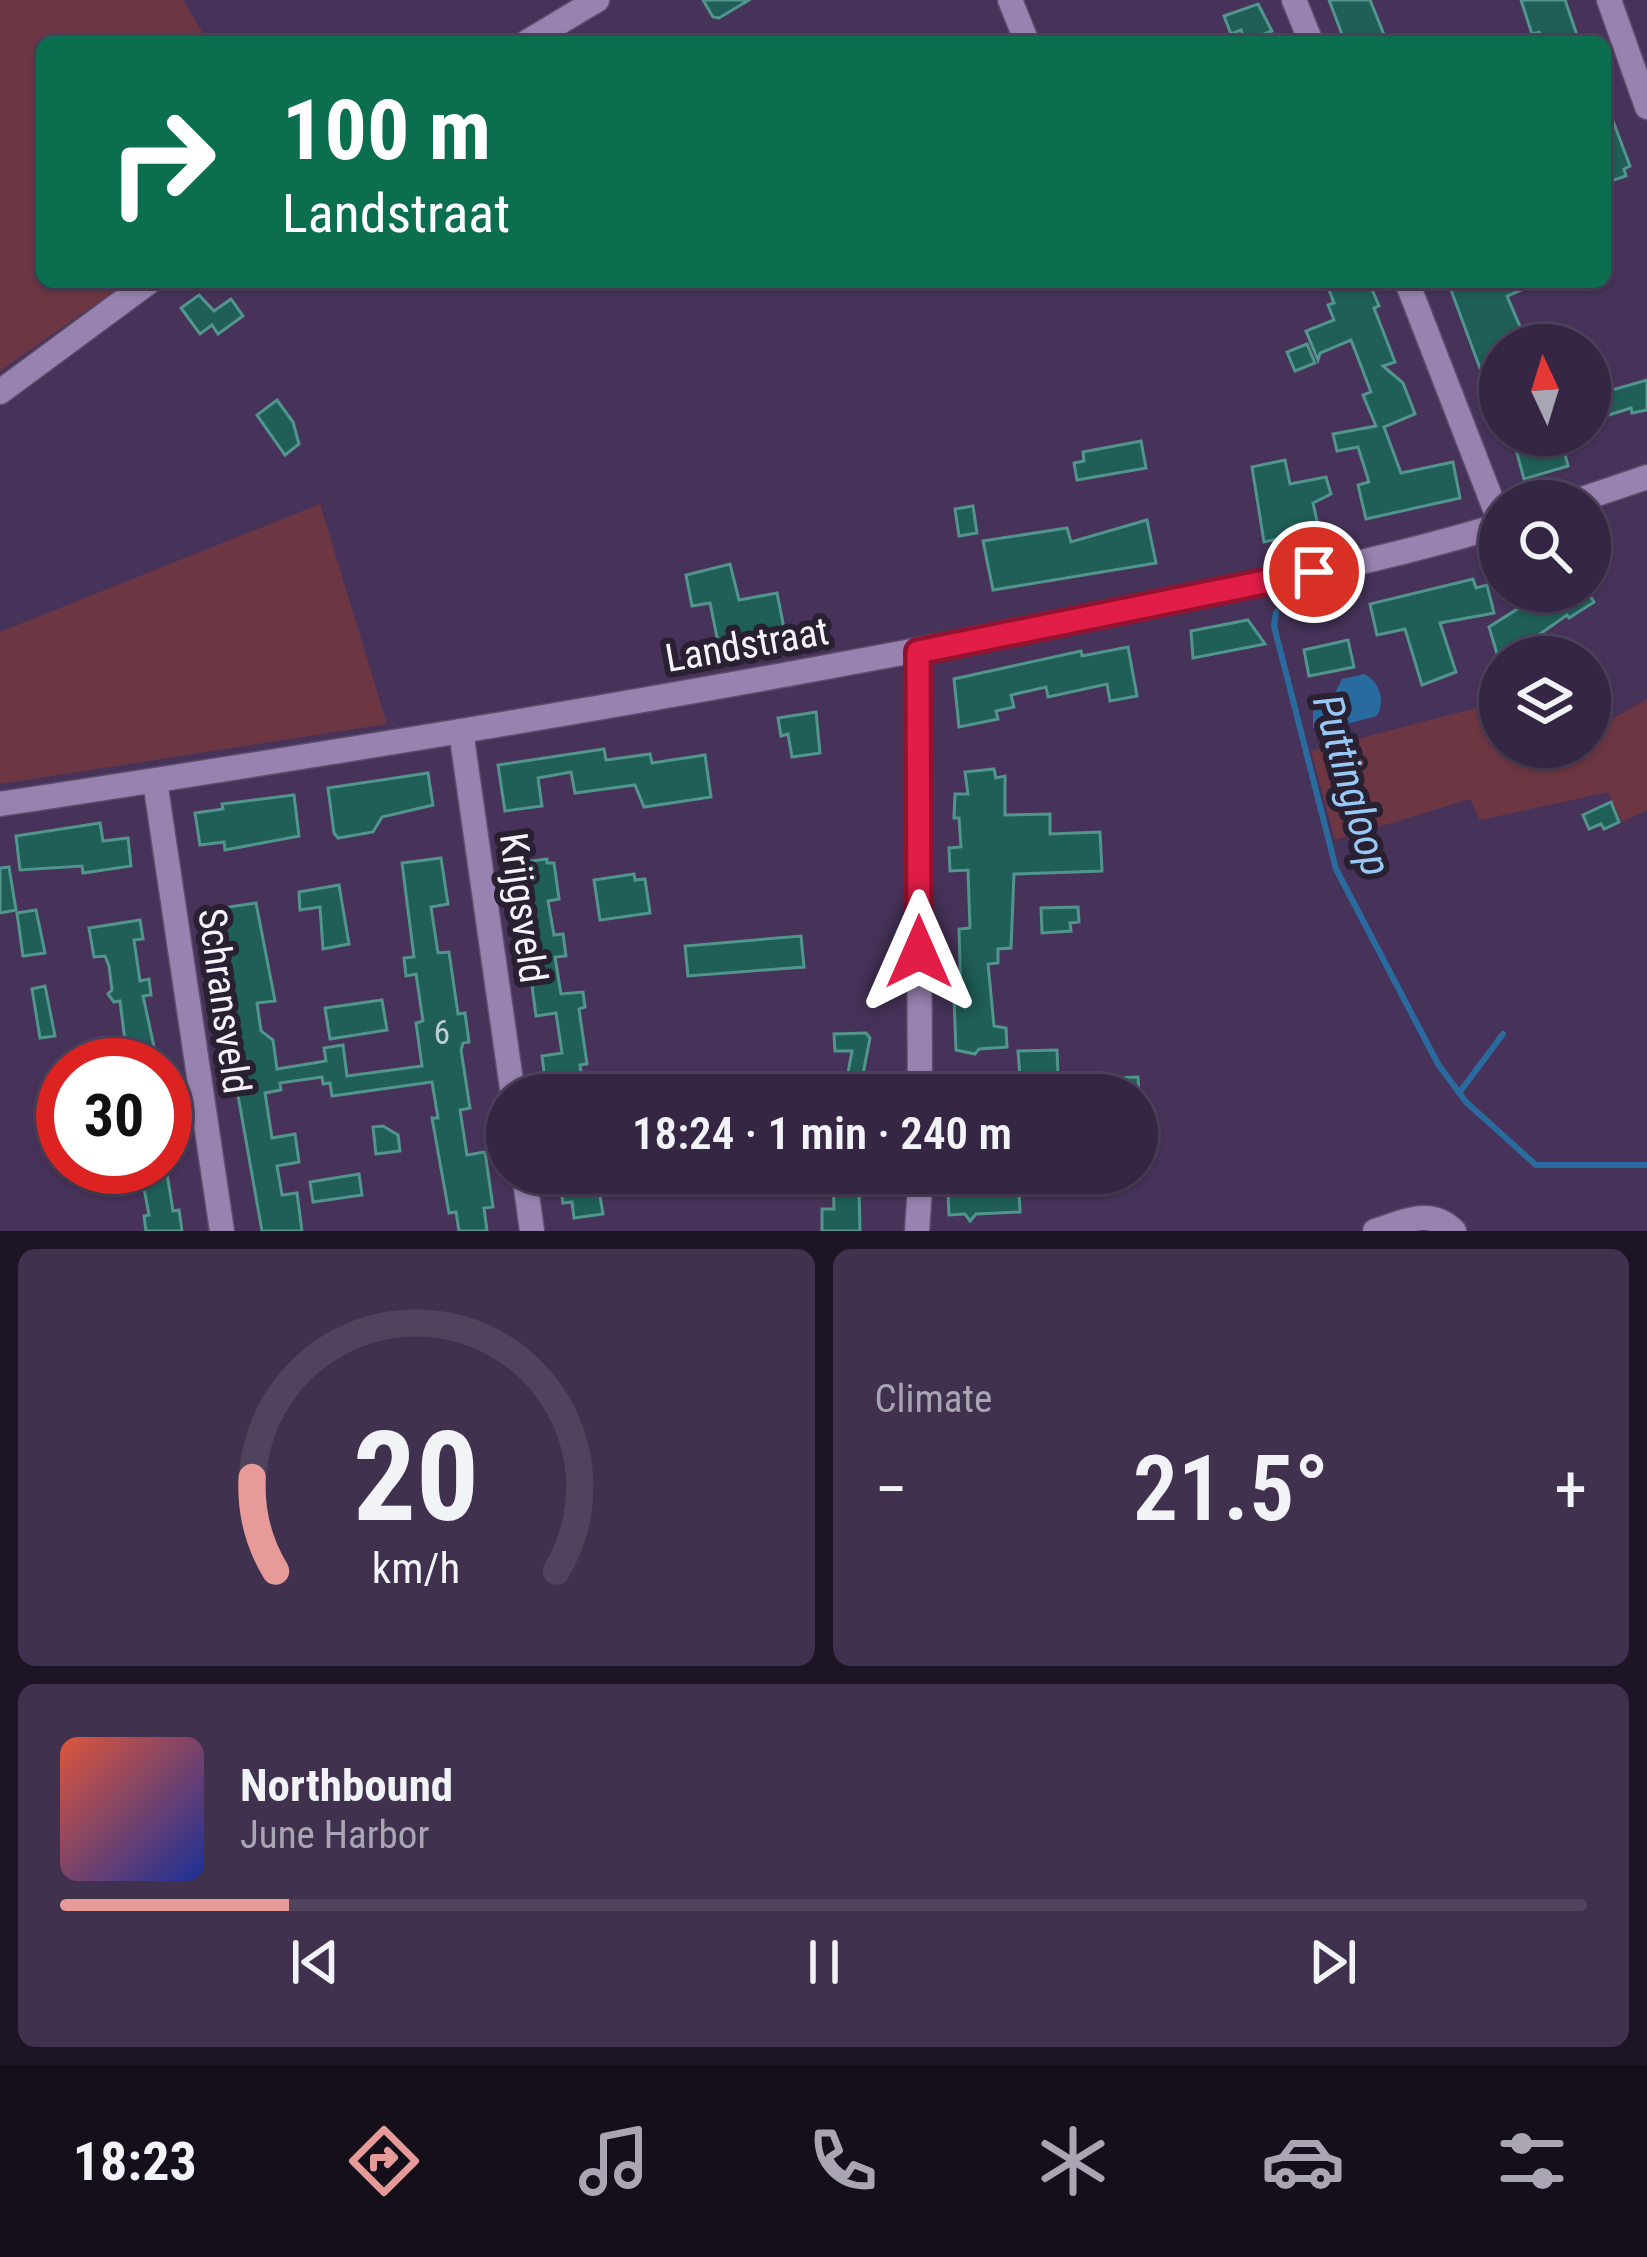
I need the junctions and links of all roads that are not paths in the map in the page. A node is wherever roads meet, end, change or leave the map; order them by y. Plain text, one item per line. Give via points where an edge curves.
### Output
1 (597, 0) edge
2 (1010, 0) edge
3 (1294, 0) edge
4 (1609, 0) edge
5 (537, 36) edge
6 (1025, 36) edge
7 (1309, 36) edge
8 (1647, 107) edge
9 (141, 288) edge
10 (1409, 288) edge
11 (0, 392) edge
12 (1647, 478) edge
13 (1483, 480) edge
14 (1611, 490) edge
15 (1479, 531) edge
16 (918, 652) junction
17 (461, 731) junction
18 (155, 781) junction
19 (0, 804) edge
20 (510, 1074) edge
21 (920, 1074) edge
22 (527, 1194) edge
23 (920, 1194) edge
24 (222, 1231) edge
25 (532, 1231) edge
26 (917, 1231) edge
27 (1375, 1231) edge
28 (1454, 1231) edge

1 - 5 street
2 - 6 street
3 - 7 street
4 - 8 street
9 - 11 street
10 - 13 street
12 - 14 street
15 - 16 street, Landstraat via 1405,554
16 - 17 street, Landstraat
16 - 21 street
17 - 18 street, Landstraat
17 - 20 street, Krijgsveld
18 - 19 street, Landstraat
18 - 24 street, Schransveld
22 - 25 street
23 - 26 street
27 - 28 street via 1430,1216

